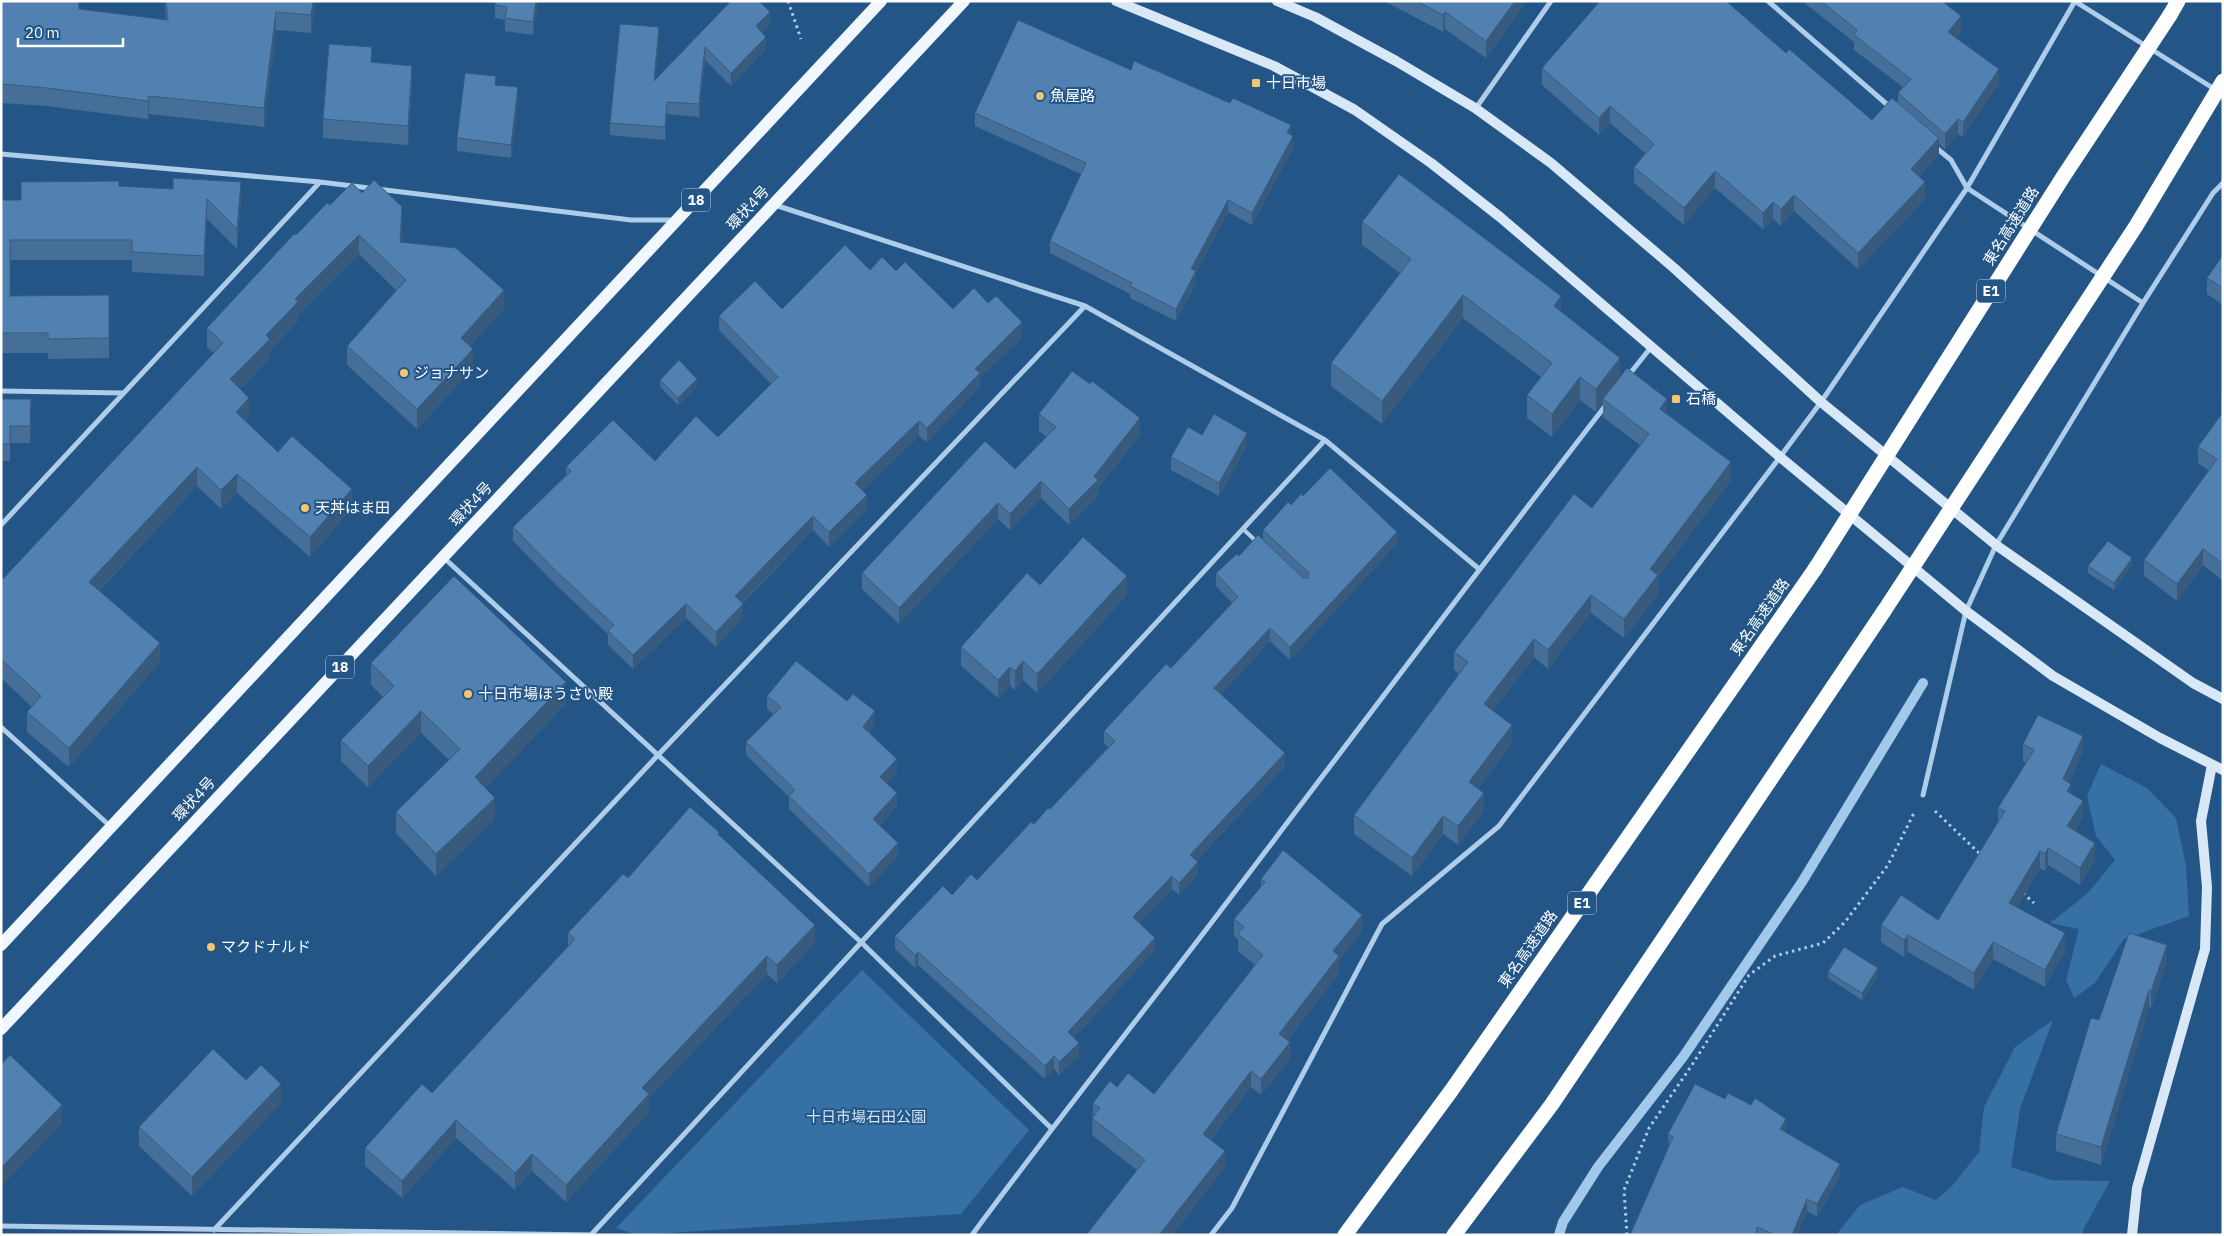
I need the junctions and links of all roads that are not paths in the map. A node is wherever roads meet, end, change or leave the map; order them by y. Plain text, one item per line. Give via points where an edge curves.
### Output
1 (881, 1) edge
2 (964, 1) edge
3 (1116, 1) edge
4 (1277, 1) edge
5 (1551, 1) edge
6 (1768, 1) edge
7 (2178, 1) edge
8 (2076, 2) edge
9 (2223, 81) edge
10 (2223, 94) edge
11 (1475, 108) junction
12 (1892, 109) edge
13 (1929, 141) edge
14 (1, 154) edge
15 (320, 182) junction
16 (2223, 183) edge
17 (1967, 188) junction
18 (774, 204) junction
19 (677, 220) junction
20 (2143, 302) junction
21 (1085, 306) junction
22 (1652, 346) junction
23 (1621, 385) edge
24 (1, 391) edge
25 (124, 393) junction
26 (1609, 401) edge
27 (1821, 402) junction
28 (1325, 440) junction
29 (1780, 457) junction
30 (1, 525) edge
31 (1243, 529) junction
32 (1996, 545) junction
33 (1264, 549) edge
34 (443, 557) junction
35 (1479, 569) junction
36 (1966, 611) junction
37 (2223, 699) edge
38 (1, 727) edge
39 (659, 754) junction
40 (2212, 765) junction
41 (2223, 770) edge
42 (1923, 795) road end
43 (111, 826) junction
44 (862, 943) junction
45 (1, 945) edge
46 (1, 1029) edge
47 (1051, 1128) junction
48 (1, 1226) edge
49 (214, 1230) junction
50 (592, 1234) edge
51 (972, 1235) edge
52 (1211, 1235) edge
53 (1345, 1235) edge
54 (1454, 1235) edge
55 (2132, 1235) edge

1 - 19 main road, 18
2 - 18 main road, 環状4号 / 18
3 - 22 street via 1274,66 1355,110 1500,217
4 - 11 street via 1315,17
5 - 11 street
6 - 12 street
7 - 53 highway, 東名高速道路 / E1, bridge via 1815,569 1457,1082
8 - 10 street
8 - 17 street
9 - 54 highway, bridge via 2136,226 1884,611 1552,1104
11 - 27 street via 1551,163 1674,268
13 - 17 street via 1951,160
14 - 15 street
15 - 19 street via 631,220
15 - 25 street
16 - 20 street
17 - 20 street
17 - 27 street
18 - 21 street
18 - 34 main road, 環状4号 / 18
19 - 43 main road, 18
20 - 32 street
21 - 28 street
21 - 39 street
22 - 23 street
22 - 29 street
24 - 25 street
25 - 30 street
26 - 35 street
27 - 29 street
27 - 32 street
28 - 31 street
28 - 35 street
29 - 36 street
29 - 52 street via 1499,826 1382,924 1232,1208
31 - 33 lane
31 - 44 street
32 - 36 street
32 - 37 street via 2193,684
34 - 39 street
34 - 46 main road, 環状4号 / 18
35 - 47 street via 1214,920
36 - 40 street via 2053,676
36 - 42 street
38 - 43 street
39 - 44 street
39 - 49 street
40 - 41 street
40 - 55 street via 2201,821 2207,887 2205,950 2138,1188
43 - 45 main road, 18
44 - 47 street
44 - 50 street
47 - 51 street
48 - 49 street
49 - 50 street

